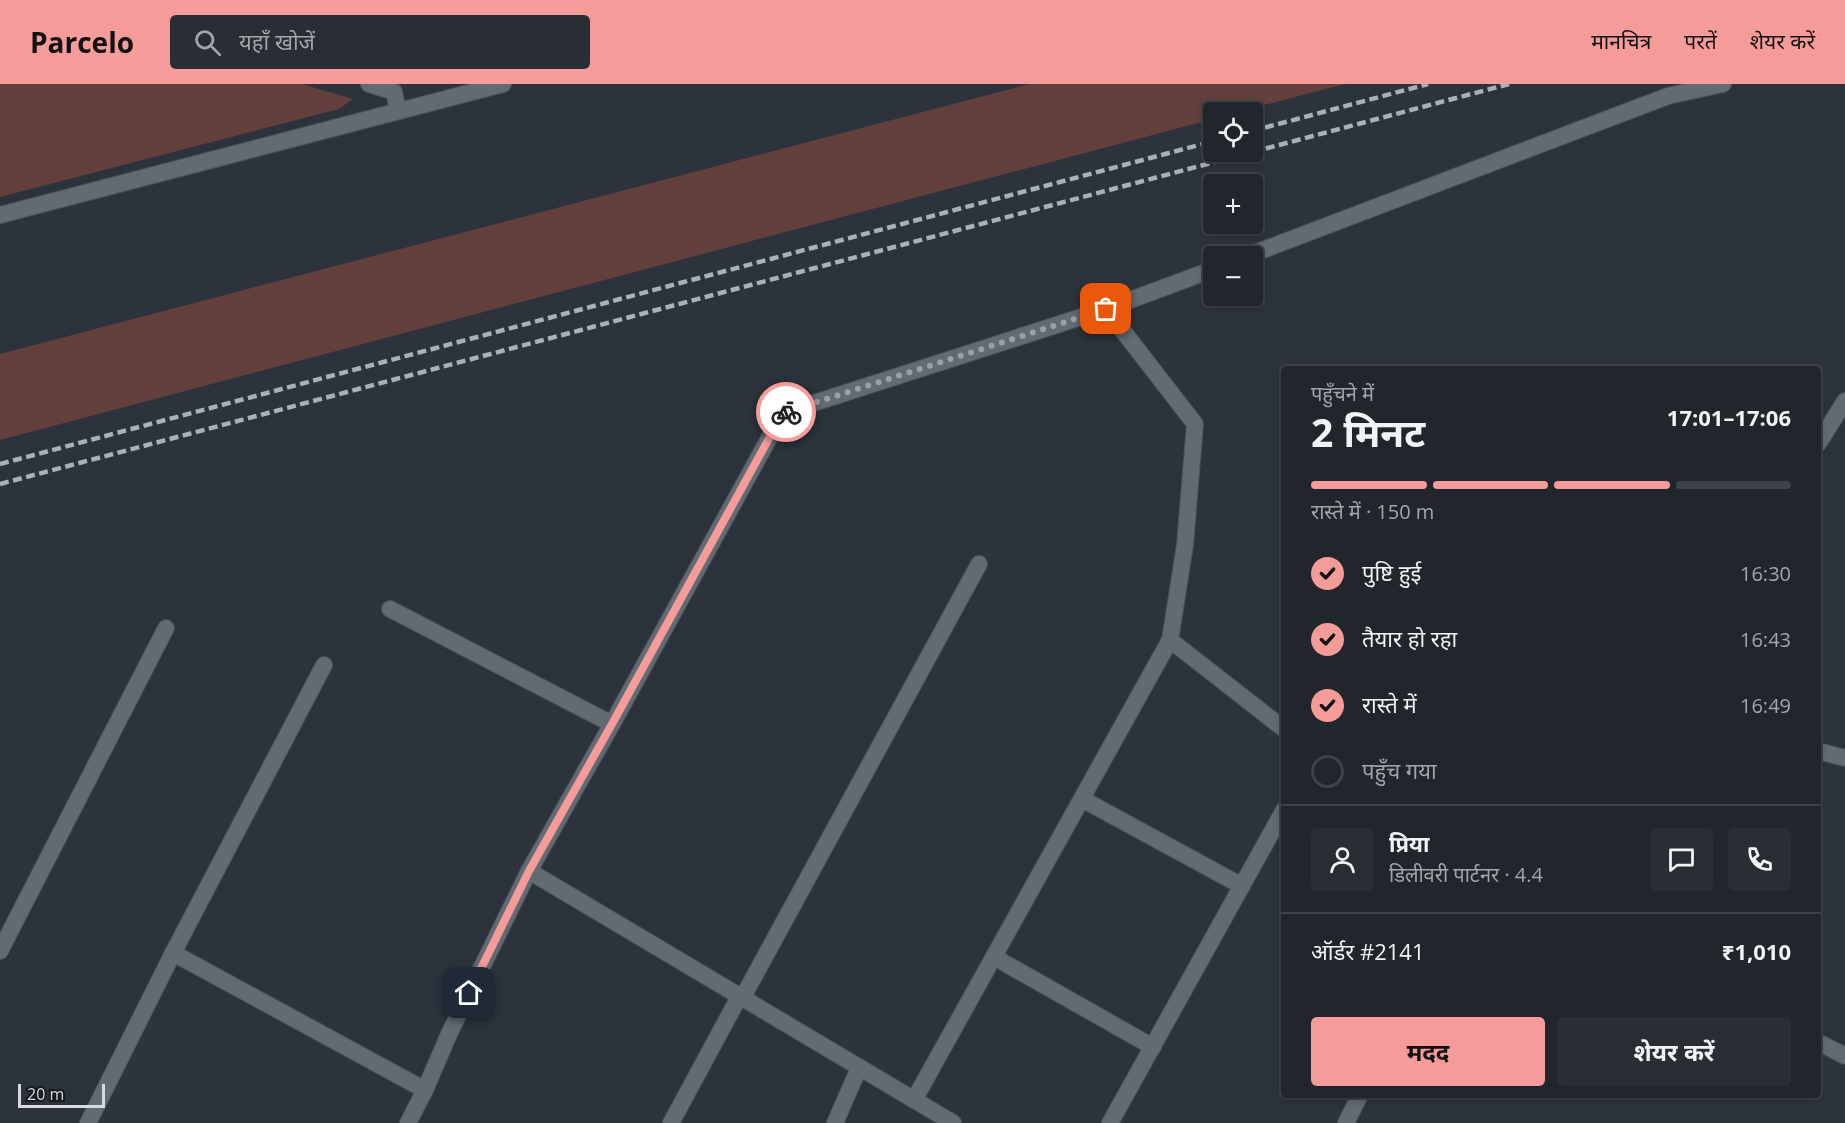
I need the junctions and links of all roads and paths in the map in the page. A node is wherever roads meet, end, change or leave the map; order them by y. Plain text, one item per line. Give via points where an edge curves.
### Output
1 (369, 84) edge
2 (503, 84) edge
3 (1723, 84) edge
4 (398, 111) junction
5 (0, 216) edge
6 (1263, 250) edge
7 (1203, 273) edge
8 (1106, 309) junction
9 (1845, 401) edge
10 (1821, 439) edge
11 (979, 564) dead end
12 (390, 609) dead end
13 (165, 628) dead end
14 (1170, 640) junction
15 (324, 665) dead end
16 (612, 724) junction
17 (1281, 727) edge
18 (1821, 751) edge
19 (1845, 758) edge
20 (1082, 799) junction
21 (1281, 815) edge
22 (529, 871) junction
23 (1242, 886) junction
24 (0, 951) edge
25 (173, 953) junction
26 (994, 957) junction
27 (739, 997) junction
28 (1821, 1044) edge
29 (1153, 1047) junction
30 (1845, 1056) edge
31 (859, 1068) junction
32 (425, 1090) junction
33 (1358, 1098) edge
34 (914, 1100) junction
35 (88, 1123) edge
36 (408, 1123) edge
37 (670, 1123) edge
38 (835, 1123) edge
39 (953, 1123) edge
40 (1110, 1123) edge
41 (1346, 1123) edge

1 - 4 street via 394,92
2 - 4 street
3 - 6 street via 1668,96
4 - 5 street
7 - 8 street
8 - 14 street via 1195,424 1185,545
8 - 16 street via 783,413
9 - 10 street
11 - 27 street via 744,995
12 - 16 street
13 - 24 street
14 - 17 street
14 - 20 street
15 - 25 street
16 - 22 street
18 - 19 street
20 - 23 street
20 - 26 street
21 - 23 street
22 - 27 street
22 - 32 street
23 - 29 street
25 - 32 street
25 - 35 street
26 - 29 street
26 - 34 street
27 - 31 street
27 - 37 street
28 - 30 street
29 - 40 street
31 - 34 street
31 - 38 street
32 - 36 street
33 - 41 street
34 - 39 street

